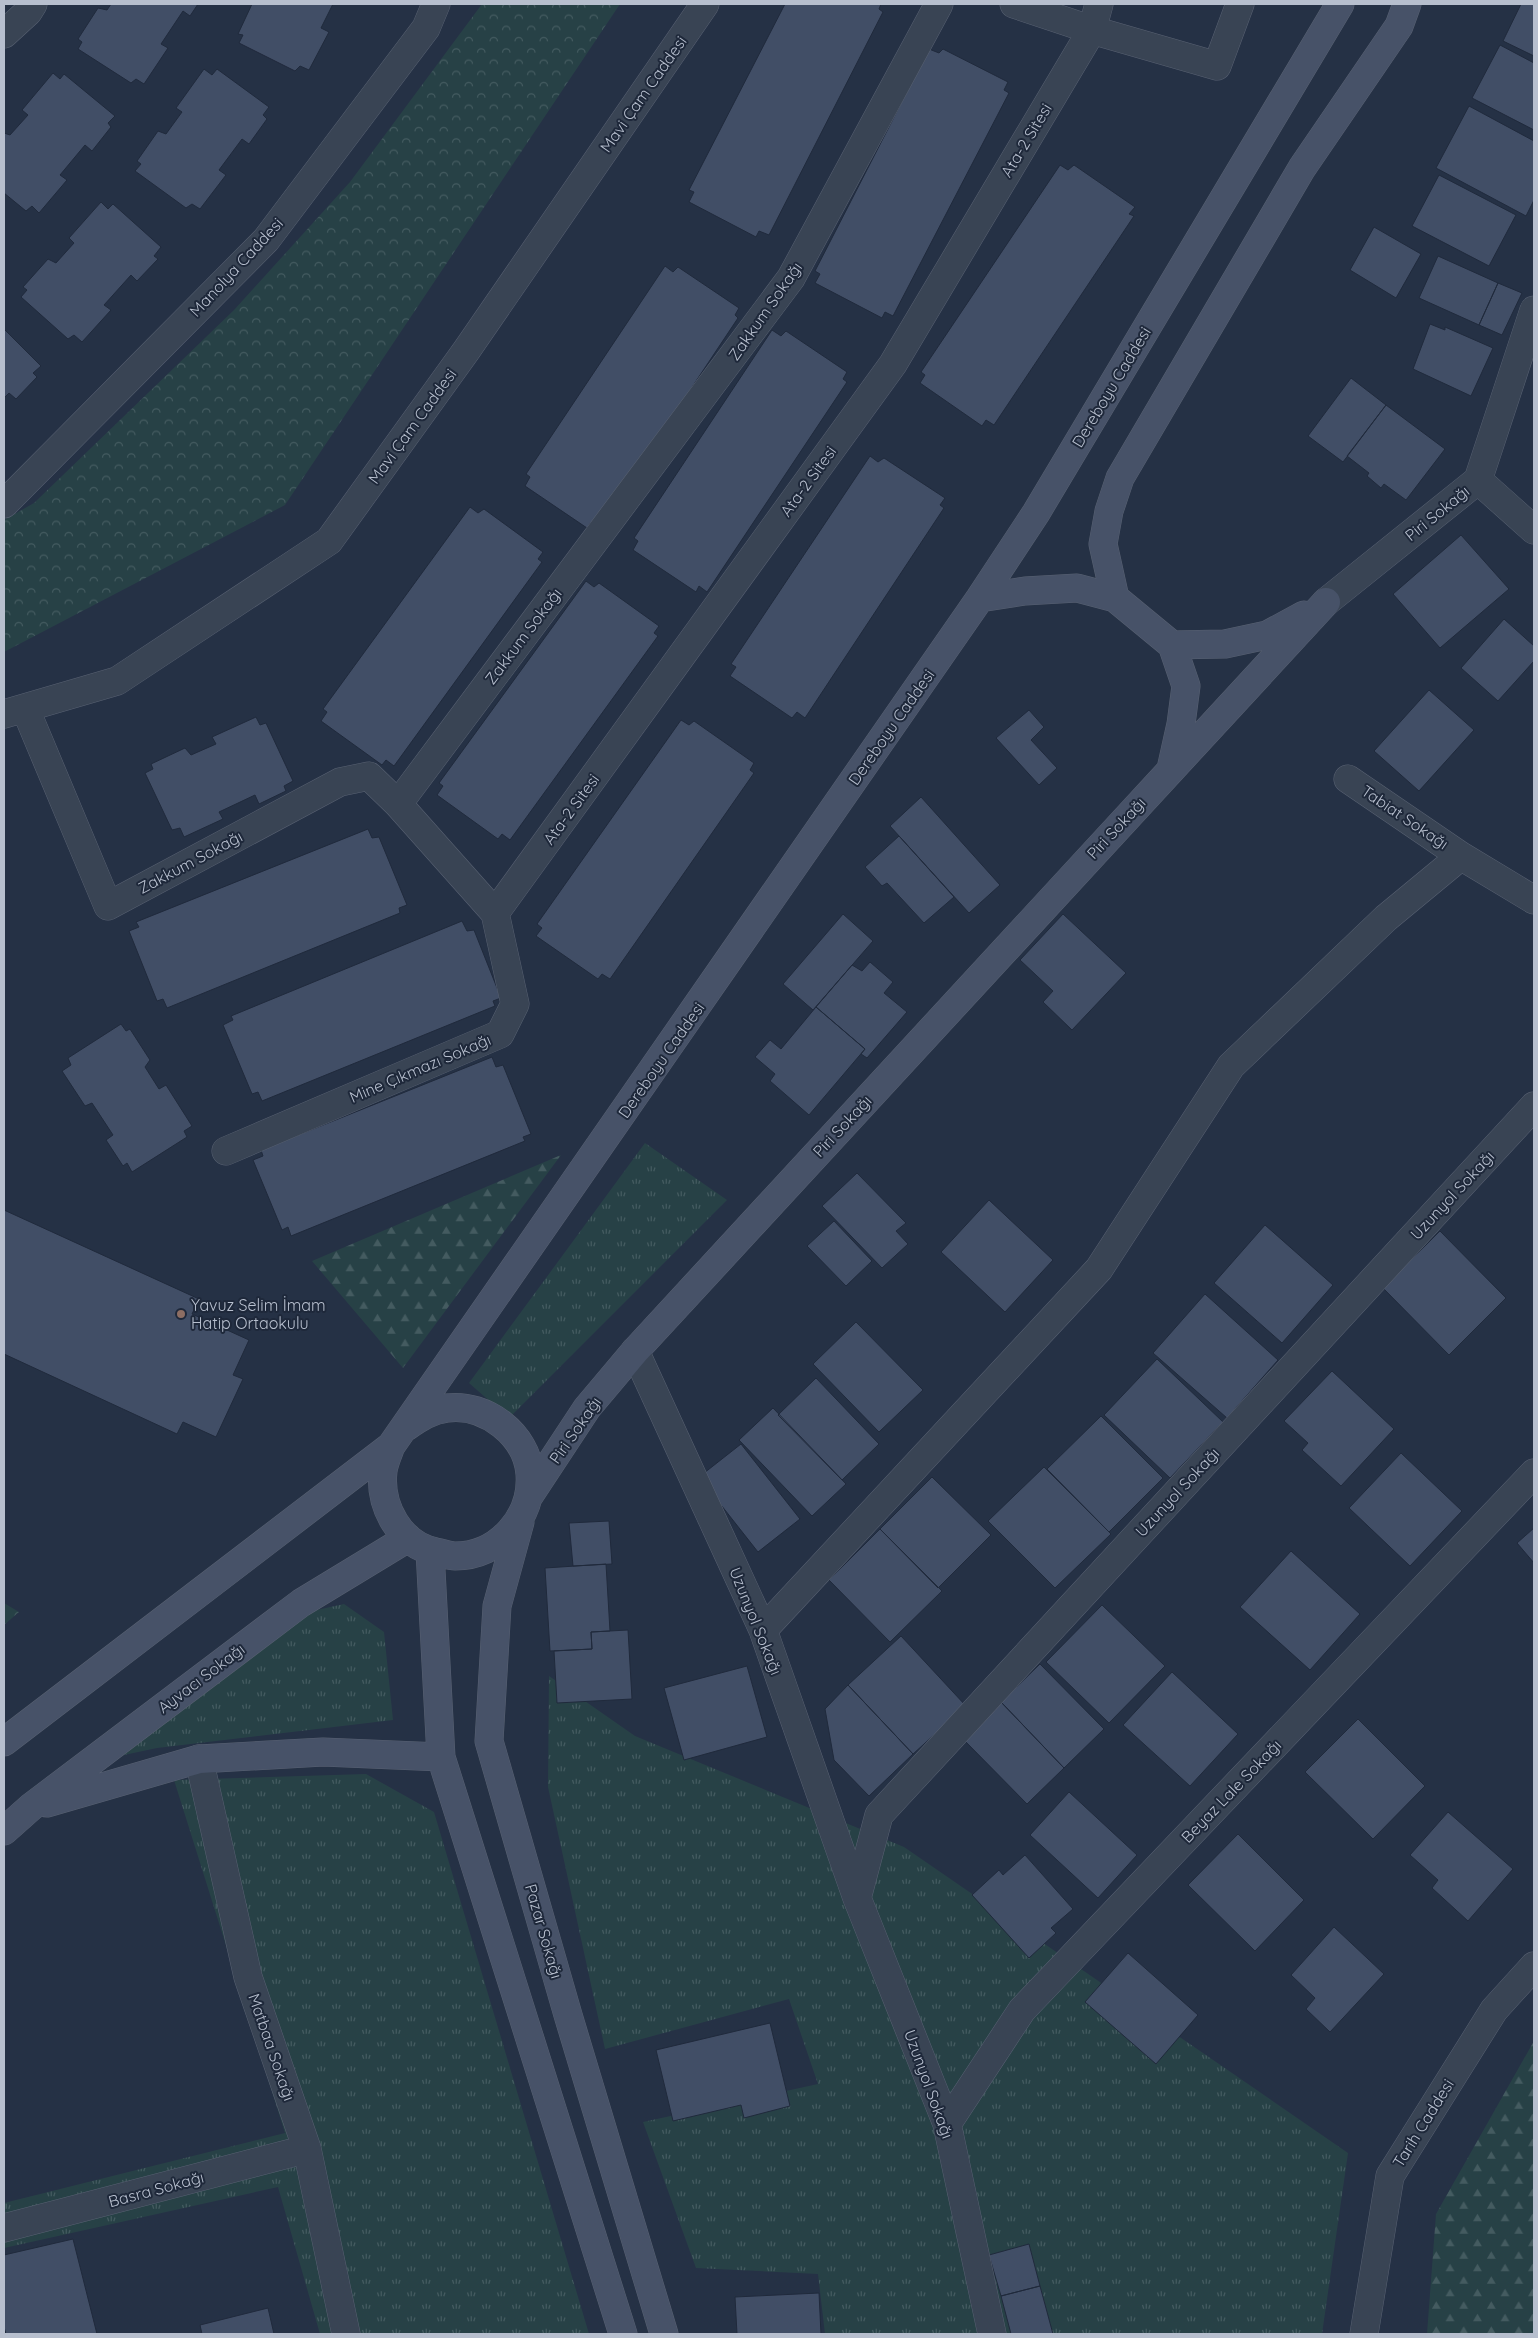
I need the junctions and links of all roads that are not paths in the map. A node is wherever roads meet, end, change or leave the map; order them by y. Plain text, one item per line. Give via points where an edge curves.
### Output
1 (33, 4) edge
2 (436, 4) edge
3 (705, 4) edge
4 (939, 4) edge
5 (1014, 4) edge
6 (1100, 4) edge
7 (1240, 4) edge
8 (1340, 4) edge
9 (1407, 4) edge
10 (1092, 30) junction
11 (4, 34) edge
12 (1534, 310) edge
13 (1478, 480) junction
14 (4, 504) edge
15 (1534, 530) edge
16 (980, 598) junction
17 (1115, 598) junction
18 (1326, 602) junction
19 (1172, 645) junction
20 (15, 711) edge
21 (1171, 769) junction
22 (1348, 779) dead end
23 (398, 804) junction
24 (1462, 856) junction
25 (1534, 900) edge
26 (495, 913) junction
27 (1534, 1106) edge
28 (226, 1151) dead end
29 (635, 1351) junction
30 (399, 1436) junction
31 (1534, 1472) edge
32 (524, 1508) junction
33 (419, 1544) junction
34 (763, 1630) junction
35 (4, 1742) edge
36 (441, 1757) junction
37 (200, 1759) junction
38 (31, 1807) junction
39 (4, 1831) edge
40 (857, 1898) junction
41 (1534, 1966) edge
42 (947, 2124) junction
43 (308, 2149) junction
44 (4, 2228) edge
45 (346, 2334) edge
46 (624, 2334) edge
47 (664, 2334) edge
48 (992, 2334) edge
49 (1364, 2334) edge

1 - 11 street
2 - 14 street, Manolya Caddesi via 426,28 266,240
3 - 20 street, Mavi Çam Caddesi via 466,351 329,541 117,681
4 - 23 street, Zakkum Sokağı via 791,278
5 - 10 street
6 - 10 street, Ata-2 Sitesi
7 - 10 street via 1217,66
8 - 16 main road, Dereboyu Caddesi via 1036,513
9 - 17 main road via 1399,26 1302,168 1120,478 1102,544
10 - 26 street, Ata-2 Sitesi via 893,364
12 - 13 street, Piri Sokağı
13 - 15 street
13 - 18 street, Piri Sokağı
16 - 17 main road via 1077,588
16 - 30 main road, Dereboyu Caddesi
17 - 19 main road
18 - 19 main road via 1267,635 1225,644
18 - 21 main road, Piri Sokağı
19 - 21 main road via 1186,686
20 - 23 street, Zakkum Sokağı via 108,906 340,782 369,776
21 - 29 main road, Piri Sokağı
22 - 24 street, Tabiat Sokağı
23 - 26 street, Mine Çıkmazı Sokağı
24 - 25 street, Tabiat Sokağı
24 - 34 street via 1386,918 1231,1066 1099,1269
26 - 28 street, Mine Çıkmazı Sokağı via 515,1004 500,1034
27 - 40 street, Uzunyol Sokağı via 879,1815
29 - 32 main road, Piri Sokağı via 587,1408
29 - 34 street, Uzunyol Sokağı
30 - 32 main road via 426,1414 448,1408 471,1409 493,1417 511,1432 524,1451 530,1473
30 - 33 main road, Dereboyu Caddesi via 383,1470 383,1495 392,1518
30 - 35 main road
31 - 42 street, Beyaz Lale Sokağı via 1022,2010
32 - 33 main road via 503,1540 480,1552 454,1556
32 - 47 main road, Pazar Sokağı via 497,1606 489,1741
33 - 36 main road
33 - 38 main road, Ayvacı Sokağı via 300,1603
34 - 40 street, Uzunyol Sokağı
36 - 37 main road via 323,1752
36 - 46 main road
37 - 38 main road
37 - 43 street, Matbaa Sokağı via 248,1977
38 - 39 main road, Ayvacı Sokağı
40 - 42 street, Uzunyol Sokağı
41 - 49 street, Tarih Caddesi via 1494,2010 1390,2176
42 - 48 street, Uzunyol Sokağı
43 - 44 street, Basra Sokağı
43 - 45 street, Matbaa Sokağı

